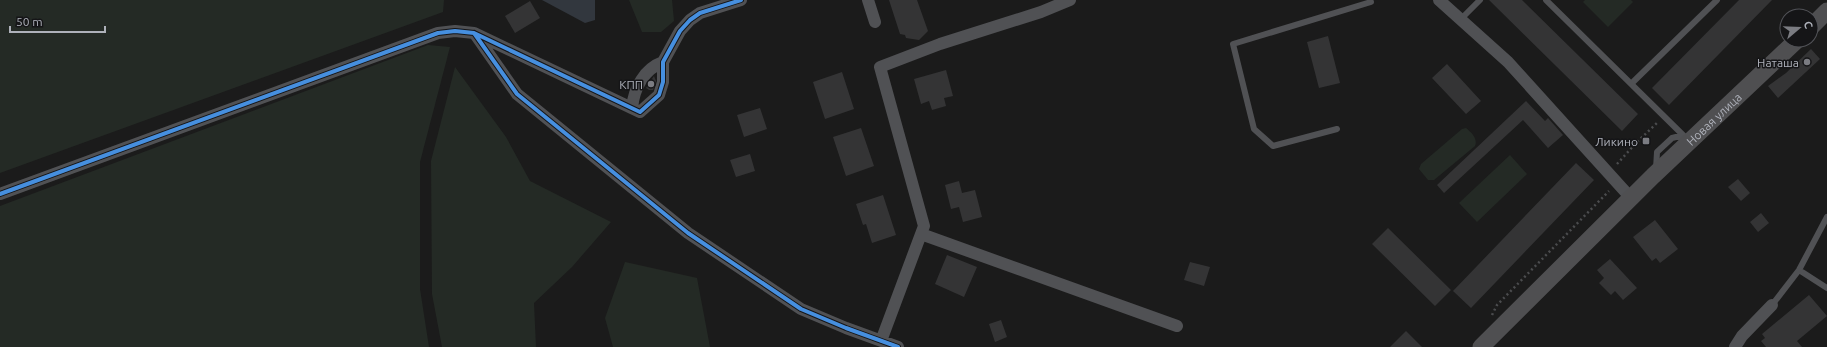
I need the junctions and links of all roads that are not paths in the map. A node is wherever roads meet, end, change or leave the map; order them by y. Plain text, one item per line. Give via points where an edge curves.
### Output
1 (741, 0) edge
2 (868, 0) edge
3 (1070, 0) edge
4 (1439, 0) edge
5 (1480, 0) edge
6 (1716, 0) edge
7 (1548, 1) edge
8 (1371, 2) dead end
9 (1461, 19) junction
10 (875, 22) dead end
11 (474, 33) junction
12 (1788, 48) edge
13 (663, 62) junction
14 (1631, 84) junction
15 (636, 110) junction
16 (1337, 129) dead end
17 (1692, 135) junction
18 (0, 194) edge
19 (1631, 198) junction
20 (1827, 217) edge
21 (921, 234) junction
22 (1799, 270) junction
23 (1827, 288) edge
24 (1772, 305) joint
25 (1177, 326) dead end
26 (881, 341) junction
27 (898, 347) edge
28 (1481, 347) edge
29 (1735, 347) edge

1 - 13 street via 700,13 690,20 680,31
2 - 10 street
3 - 21 street via 1041,12 940,44 880,68 924,226
4 - 9 street
5 - 9 lane
6 - 14 lane
7 - 14 lane
8 - 16 lane via 1232,44 1254,129 1273,146
9 - 19 street via 1508,62
11 - 15 street
11 - 18 street via 438,33
11 - 26 street via 517,94 688,233 801,309
12 - 17 street, Новая улица
13 - 15 street via 652,68 640,82 635,92
13 - 15 street via 664,82 659,95
14 - 17 lane via 1664,116
17 - 19 street, Новая улица
19 - 28 street, Новая улица
20 - 22 lane
21 - 25 street
21 - 26 street
22 - 23 lane
22 - 24 lane
24 - 29 street via 1742,336
26 - 27 street

